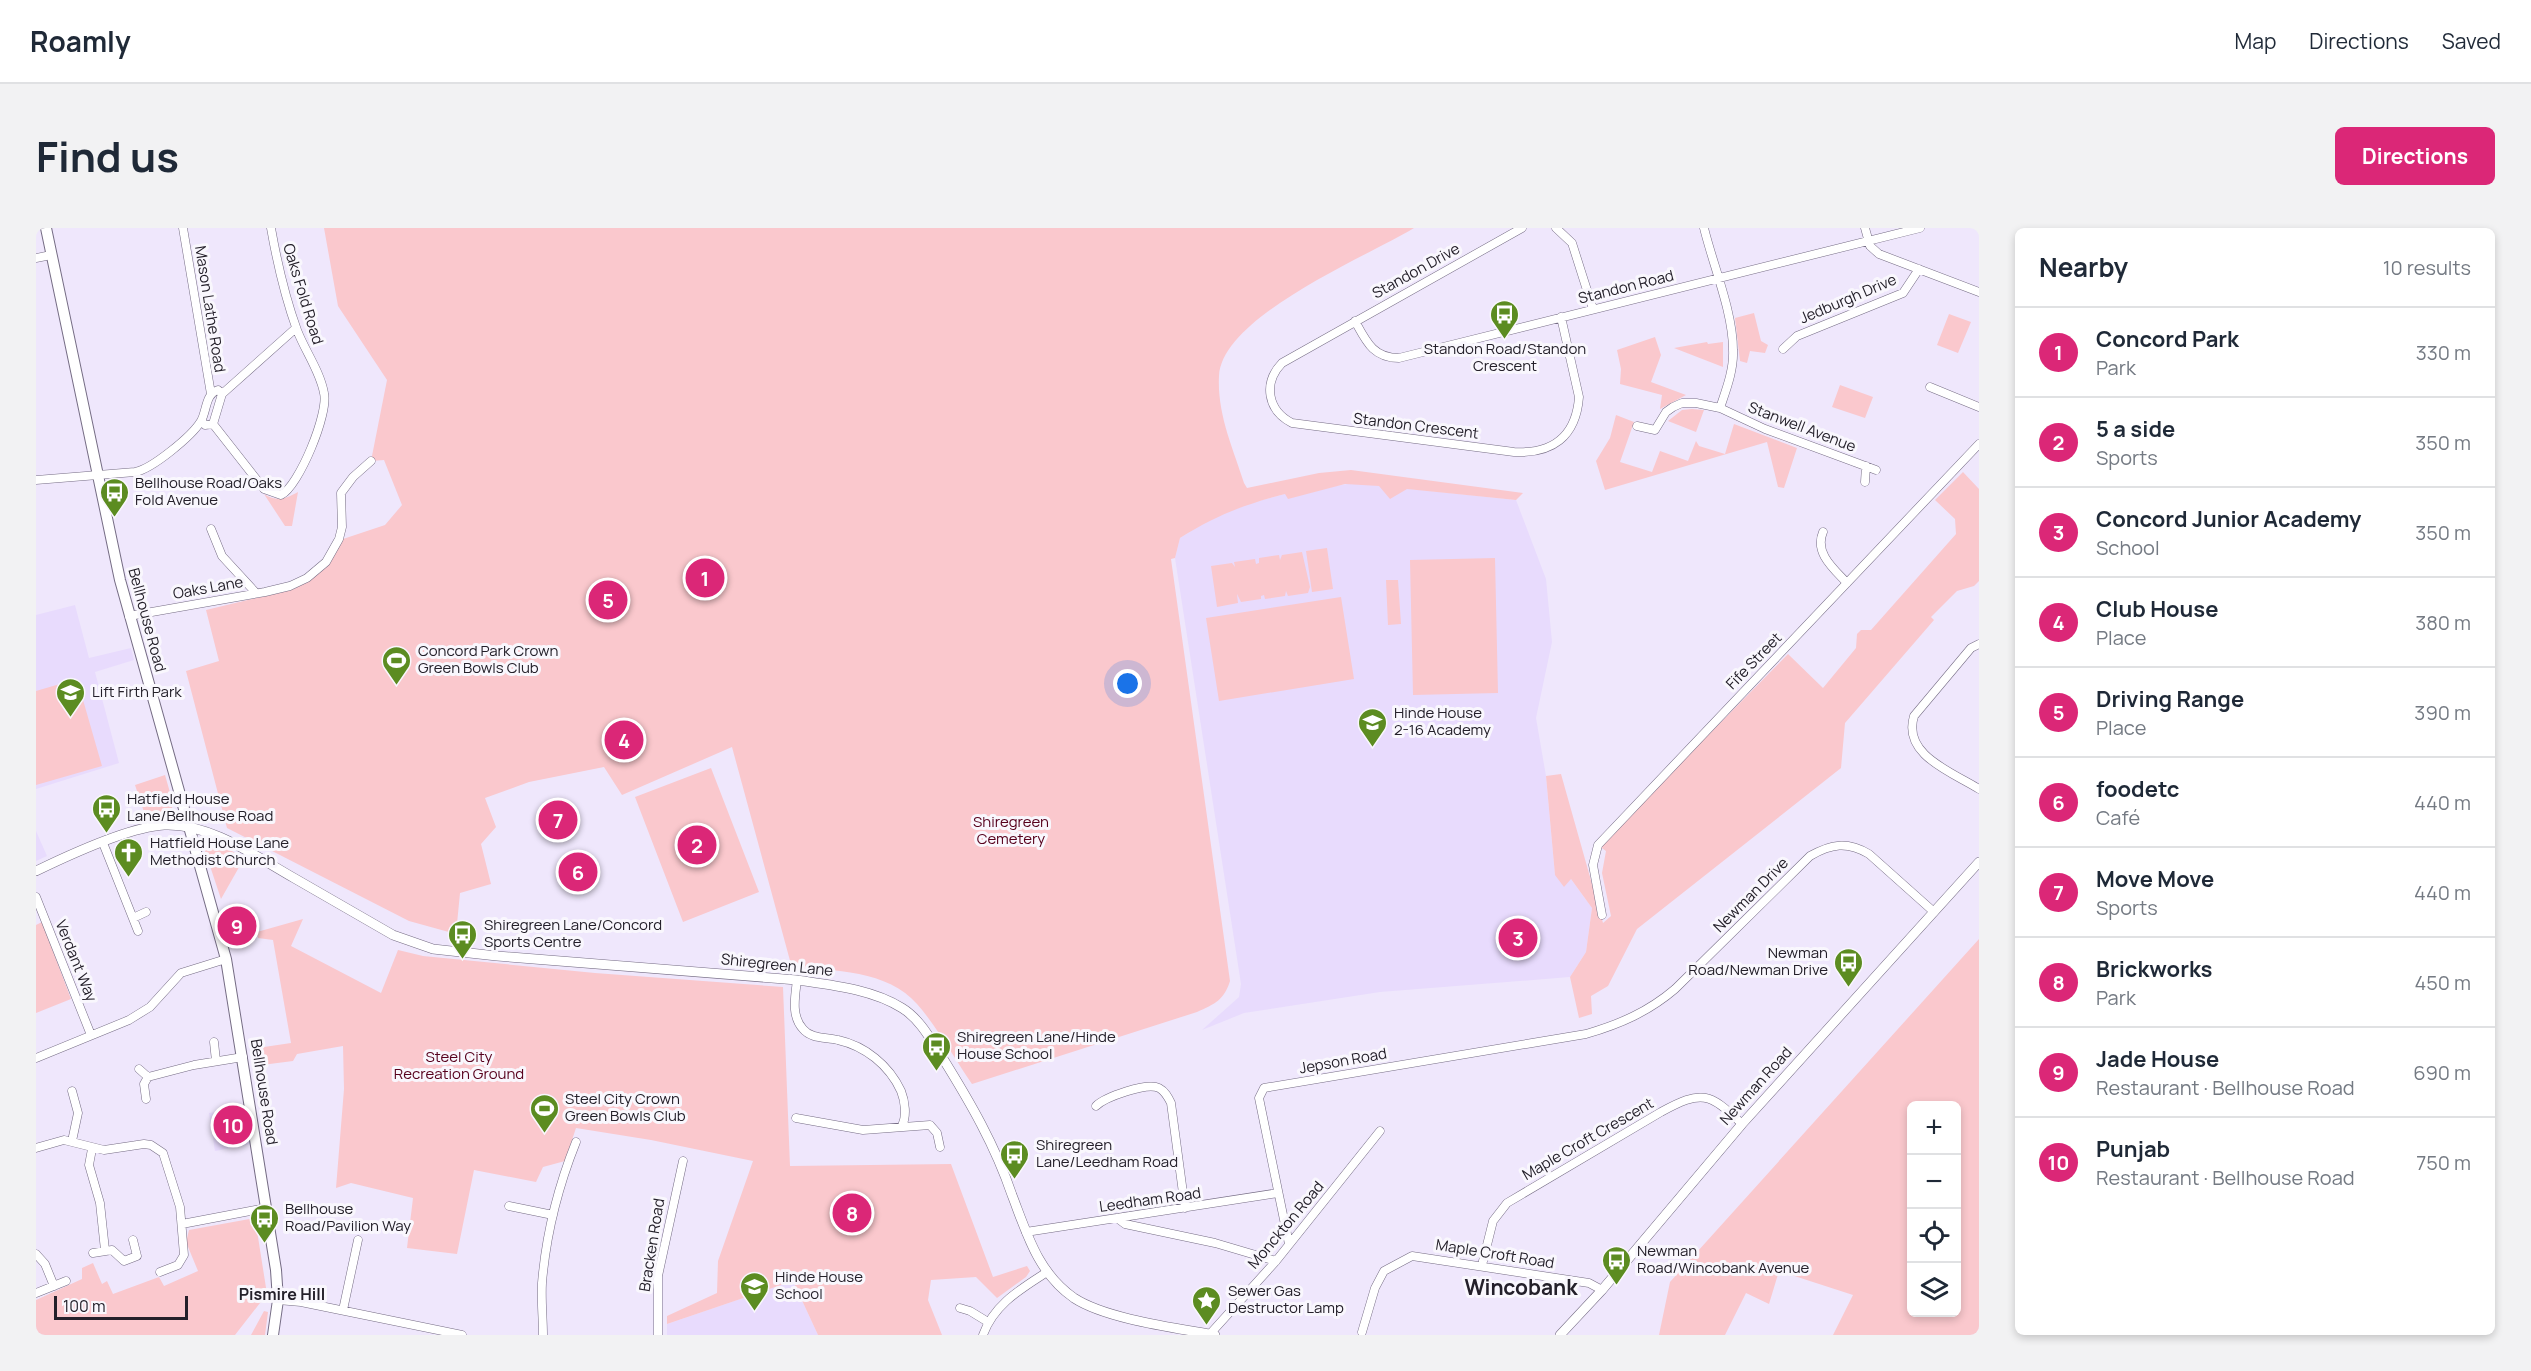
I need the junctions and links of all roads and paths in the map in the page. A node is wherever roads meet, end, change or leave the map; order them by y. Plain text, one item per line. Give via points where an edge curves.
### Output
1 (46, 228) edge
2 (183, 228) edge
3 (271, 228) edge
4 (1522, 228) edge
5 (1556, 228) edge
6 (1704, 228) edge
7 (1865, 228) edge
8 (1920, 228) edge
9 (1869, 242) junction
10 (51, 255) junction
11 (36, 258) edge
12 (1919, 269) junction
13 (1716, 278) junction
14 (1979, 292) edge
15 (1593, 309) junction
16 (1561, 317) junction
17 (1355, 321) junction
18 (296, 328) junction
19 (1783, 349) dead end
20 (1930, 387) dead end
21 (211, 394) junction
22 (222, 394) junction
23 (1979, 407) edge
24 (1720, 408) junction
25 (201, 421) junction
26 (213, 424) junction
27 (1637, 426) dead end
28 (1979, 444) edge
29 (371, 461) dead end
30 (1866, 466) junction
31 (1876, 470) dead end
32 (98, 476) junction
33 (36, 480) edge
34 (1865, 483) dead end
35 (212, 529) dead end
36 (1823, 532) dead end
37 (1847, 583) junction
38 (256, 593) junction
39 (129, 616) junction
40 (1979, 644) edge
41 (1979, 789) edge
42 (188, 827) junction
43 (103, 843) junction
44 (1979, 862) edge
45 (36, 871) edge
46 (36, 897) edge
47 (146, 912) dead end
48 (1934, 912) junction
49 (1602, 915) dead end
50 (133, 918) junction
51 (138, 931) dead end
52 (226, 959) junction
53 (797, 981) junction
54 (1586, 1034) joint
55 (91, 1035) junction
56 (214, 1042) dead end
57 (243, 1057) junction
58 (36, 1058) edge
59 (216, 1061) junction
60 (139, 1070) dead end
61 (148, 1077) junction
62 (72, 1091) dead end
63 (146, 1099) dead end
64 (1096, 1106) dead end
65 (796, 1118) dead end
66 (1742, 1124) junction
67 (902, 1126) junction
68 (1380, 1131) dead end
69 (72, 1141) junction
70 (576, 1142) dead end
71 (940, 1147) dead end
72 (36, 1148) edge
73 (93, 1149) junction
74 (683, 1161) dead end
75 (1278, 1193) junction
76 (509, 1206) dead end
77 (266, 1208) junction
78 (1185, 1208) junction
79 (553, 1215) junction
80 (1117, 1218) junction
81 (182, 1224) junction
82 (1026, 1232) junction
83 (133, 1240) dead end
84 (358, 1240) dead end
85 (1289, 1244) junction
86 (105, 1250) junction
87 (93, 1252) dead end
88 (36, 1254) edge
89 (1276, 1261) junction
90 (1482, 1265) junction
91 (160, 1272) dead end
92 (1047, 1272) junction
93 (66, 1281) dead end
94 (54, 1286) junction
95 (1602, 1290) junction
96 (36, 1293) edge
97 (278, 1300) junction
98 (960, 1308) dead end
99 (344, 1310) junction
100 (988, 1322) junction
101 (408, 1324) junction
102 (1362, 1332) dead end
103 (1197, 1333) edge
104 (656, 1334) edge
105 (273, 1335) edge
106 (412, 1335) edge
107 (462, 1335) edge
108 (543, 1335) edge
109 (983, 1335) edge
110 (1213, 1335) edge
111 (1560, 1335) edge

1 - 10 main road, Bellhouse Road
2 - 21 street, Mason Lathe Road
3 - 18 street, Oaks Fold Road
4 - 17 street, Standon Drive
5 - 15 street via 1572,243
6 - 13 street
7 - 9 street
8 - 9 street, Standon Road
9 - 12 street via 1879,254
9 - 13 street, Standon Road
10 - 11 street
10 - 32 main road, Bellhouse Road
12 - 14 street
12 - 19 street, Jedburgh Drive via 1903,294 1797,336
13 - 15 street, Standon Road
13 - 24 street via 1733,350
15 - 16 street, Standon Road
16 - 17 street, Standon Road via 1400,358 1374,352
16 - 17 street, Standon Crescent via 1579,397 1578,408 1563,437 1533,453 1292,423 1283,418 1270,394 1271,376 1276,369
18 - 22 street
18 - 26 street, Oaks Fold Road via 322,387 325,409 294,484 281,495 264,489
20 - 23 street
21 - 22 street via 218,390
21 - 25 street
22 - 26 street
24 - 27 street, Stanwell Avenue via 1682,403 1666,412 1655,430
24 - 30 street, Stanwell Avenue
25 - 26 street
25 - 32 street via 150,468
28 - 37 street, Fife Street
29 - 38 street, Oaks Lane via 341,493 342,527 326,562 290,586
30 - 31 street, Stanwell Avenue
30 - 34 street
32 - 33 street
32 - 39 main road, Bellhouse Road
35 - 38 street, Oaks Lane via 222,556
36 - 37 street via 1822,554
37 - 49 street, Fife Street via 1598,845 1593,865
38 - 39 street, Oaks Lane
39 - 42 main road, Bellhouse Road
40 - 41 street via 1971,648 1914,716 1911,726 1914,744 1920,751
42 - 43 street, Shiregreen Lane via 149,827
42 - 52 main road, Bellhouse Road
42 - 53 street, Shiregreen Lane via 217,836 417,945 507,957
43 - 45 street, Shiregreen Lane
43 - 50 street
44 - 48 street, Newman Road
46 - 55 street, Verdant Way
47 - 50 street
48 - 54 street, Newman Drive via 1869,854 1857,847 1834,845 1810,856 1657,1004 1636,1017
48 - 66 street, Newman Road
50 - 51 street
52 - 55 street via 181,973 142,1012
52 - 57 main road, Bellhouse Road
53 - 67 street via 795,1014 801,1028 814,1036 849,1043 881,1063 903,1096
53 - 82 street, Shiregreen Lane via 858,992 910,1014 931,1040 983,1125
54 - 75 street, Jepson Road via 1264,1088 1259,1098
55 - 58 street
56 - 59 street
57 - 59 street
57 - 77 main road, Bellhouse Road
59 - 61 street
60 - 61 street
61 - 63 street via 144,1084
62 - 69 street via 78,1113
64 - 78 street via 1109,1097 1148,1087 1164,1092 1171,1103
65 - 67 street via 863,1130
66 - 90 street, Maple Croft Crescent via 1711,1098 1695,1096 1678,1103 1507,1203 1493,1221
66 - 95 street, Newman Road
67 - 71 street via 930,1125 937,1133
68 - 85 street, Monckton Road
69 - 72 street via 57,1140
69 - 73 street
70 - 79 street via 562,1176
73 - 81 street via 144,1144 158,1148 168,1161
73 - 86 street via 90,1172 100,1203
74 - 104 street, Bracken Road via 658,1276
75 - 78 street, Leedham Road
75 - 85 street, Jepson Road
76 - 79 street
77 - 81 street
77 - 97 main road, Bellhouse Road
78 - 80 street, Leedham Road
79 - 108 street via 542,1284
80 - 82 street, Leedham Road
80 - 89 street via 1125,1224
81 - 91 street via 183,1260
82 - 92 street, Shiregreen Lane
83 - 86 street via 137,1256 124,1261 116,1251
84 - 99 street
85 - 89 street, Monckton Road
86 - 87 street
88 - 94 street
89 - 110 street, Monckton Road
90 - 95 street, Maple Croft Road via 1589,1283
90 - 102 street, Maple Croft Road via 1412,1256 1384,1271
92 - 100 street via 1006,1300
92 - 103 street, Shiregreen Lane via 1089,1306
93 - 94 street
94 - 96 street
95 - 111 street, Newman Road
97 - 99 street
97 - 105 main road, Bellhouse Road
98 - 100 street
99 - 101 street
100 - 109 street
101 - 106 street
101 - 107 street
103 - 110 street, Shiregreen Lane

